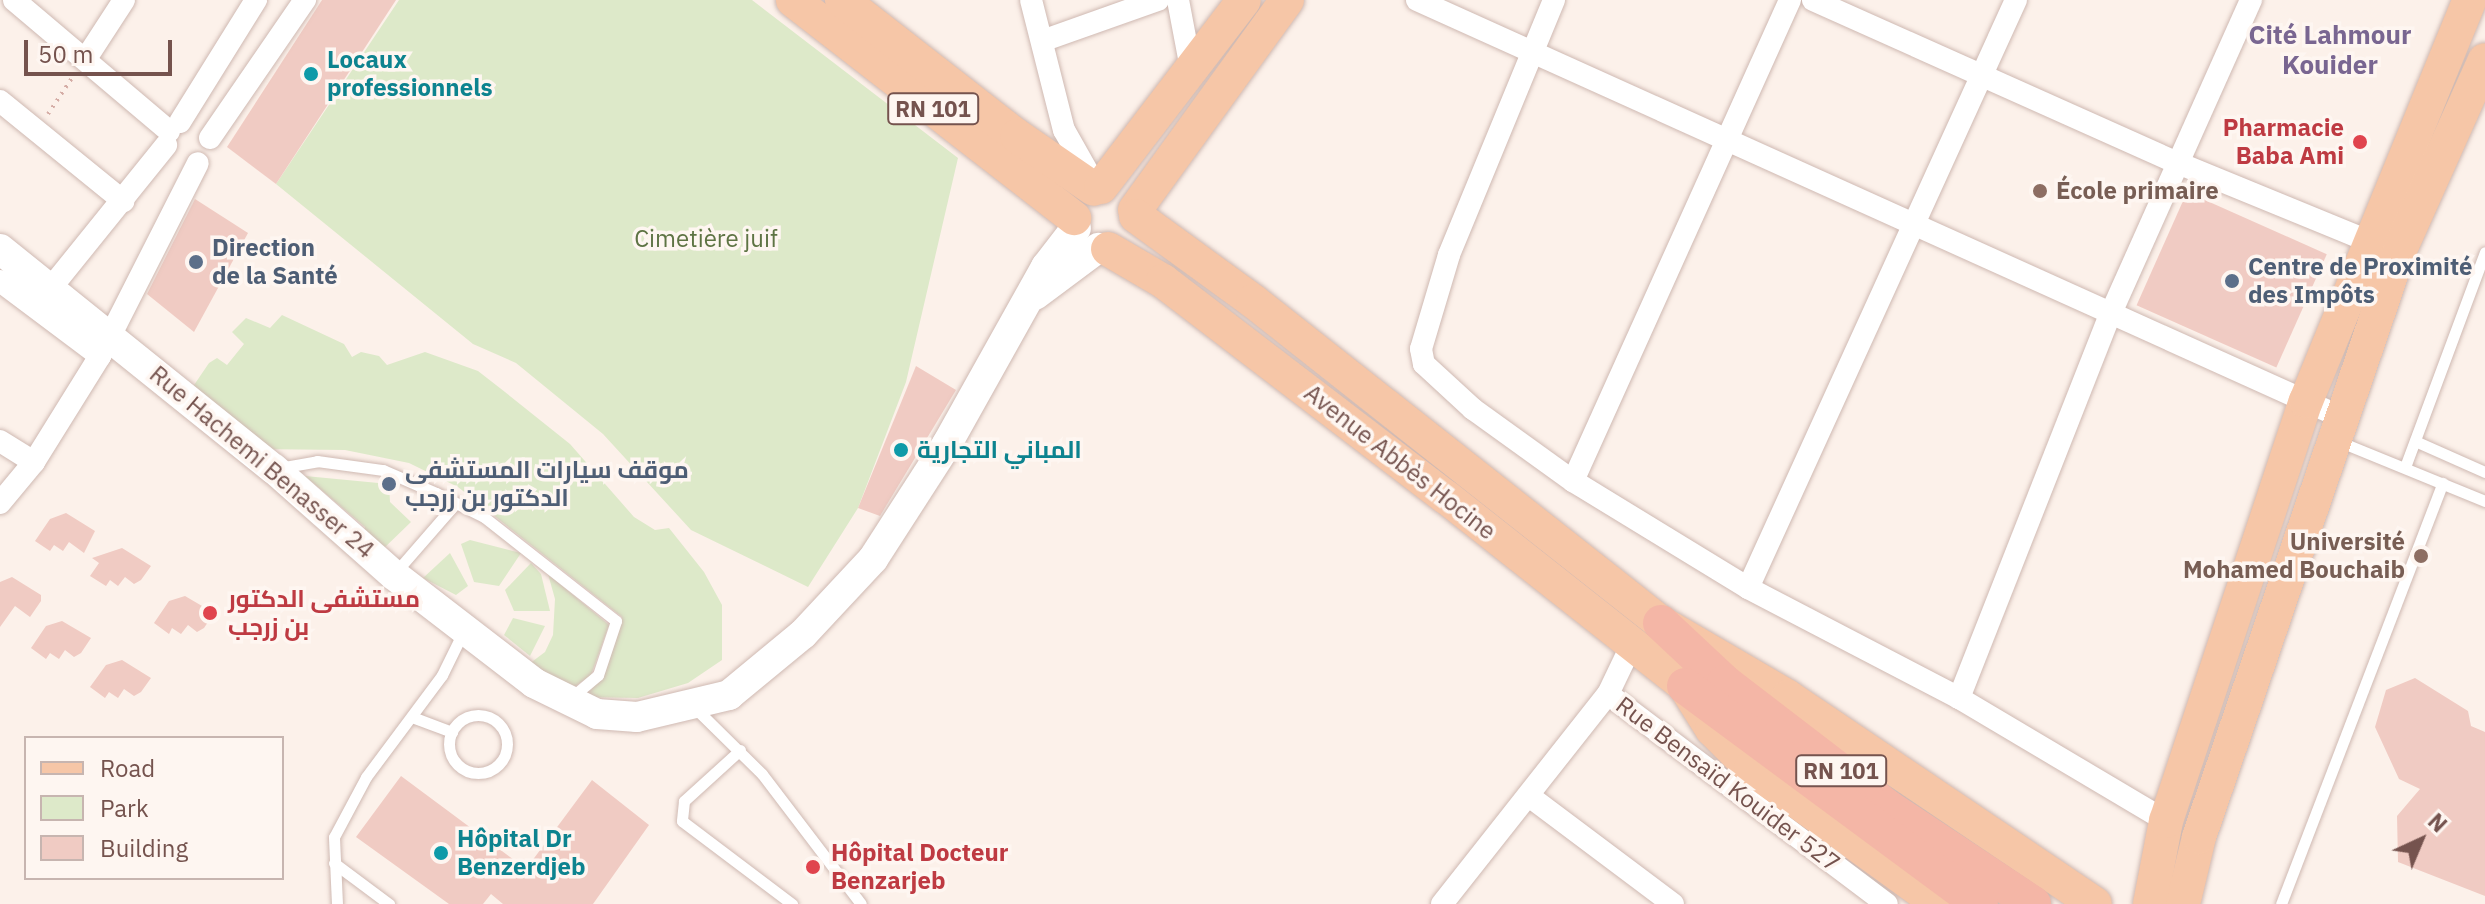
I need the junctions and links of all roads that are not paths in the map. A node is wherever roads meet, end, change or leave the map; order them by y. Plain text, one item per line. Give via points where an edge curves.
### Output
1 (124, 0) edge
2 (256, 0) edge
3 (305, 0) edge
4 (793, 0) edge
5 (842, 0) edge
6 (1158, 0) edge
7 (1178, 0) edge
8 (1244, 0) edge
9 (1287, 0) edge
10 (1417, 0) edge
11 (1554, 0) edge
12 (1790, 0) edge
13 (1813, 0) edge
14 (2016, 0) edge
15 (2251, 0) edge
16 (2470, 0) edge
17 (1029, 2) edge
18 (29, 5) edge
19 (1042, 41) junction
20 (1530, 51) junction
21 (87, 57) junction
22 (2485, 60) edge
23 (1191, 69) junction
24 (1981, 77) junction
25 (0, 101) edge
26 (172, 132) junction
27 (210, 138) junction
28 (1729, 140) junction
29 (198, 163) junction
30 (2178, 163) junction
31 (1097, 188) junction
32 (123, 201) junction
33 (1136, 213) junction
34 (1914, 224) junction
35 (1089, 236) junction
36 (2367, 241) junction
37 (0, 249) edge
38 (2399, 252) junction
39 (2485, 252) edge
40 (0, 281) edge
41 (50, 289) junction
42 (2111, 313) junction
43 (105, 346) junction
44 (2306, 401) junction
45 (2338, 428) junction
46 (0, 441) edge
47 (2415, 441) junction
48 (34, 462) junction
49 (2405, 467) junction
50 (274, 469) junction
51 (2485, 472) edge
52 (1573, 481) junction
53 (2443, 483) junction
54 (2485, 501) edge
55 (0, 503) edge
56 (454, 505) junction
57 (394, 575) junction
58 (1748, 588) junction
59 (1661, 623) junction
60 (464, 629) junction
61 (1632, 644) junction
62 (1611, 686) junction
63 (1685, 686) junction
64 (1959, 698) junction
65 (565, 701) junction
66 (693, 707) junction
67 (412, 717) junction
68 (452, 732) junction
69 (740, 750) junction
70 (1529, 796) junction
71 (2166, 821) junction
72 (334, 863) junction
73 (1453, 900) edge
74 (857, 902) edge
75 (337, 904) edge
76 (389, 904) edge
77 (792, 904) edge
78 (1673, 904) edge
79 (1887, 904) edge
80 (1939, 904) edge
81 (1980, 904) edge
82 (2033, 904) edge
83 (2095, 904) edge
84 (2150, 904) edge
85 (2183, 904) edge
86 (2281, 904) edge

1 - 21 street
2 - 26 street
3 - 27 street
4 - 35 main road, RN 101
5 - 31 main road, RN 101
6 - 19 street
7 - 23 street
8 - 23 main road
9 - 33 main road
10 - 20 street
11 - 20 street
12 - 28 street
13 - 24 street
14 - 24 street
15 - 30 street
16 - 36 main road
17 - 19 street
18 - 21 street
19 - 31 street via 1064,130
20 - 28 street
20 - 52 street via 1449,255 1421,349 1424,364 1450,389
21 - 26 street
22 - 38 main road
23 - 31 main road
24 - 30 street
24 - 34 street
25 - 32 street
26 - 27 street via 196,121
26 - 29 street via 178,162
26 - 32 street
27 - 29 street via 208,153
28 - 34 street
28 - 52 street
29 - 43 street
30 - 36 street
30 - 42 street
31 - 33 main road via 1122,192
31 - 35 main road via 1080,200
32 - 41 street
33 - 35 main road via 1132,234
33 - 59 main road, Avenue Abbès Hocine
34 - 42 street
34 - 58 street
35 - 61 main road, Avenue Abbès Hocine via 1197,307
35 - 66 main road, Rue Hachemi Benasser 24 via 1030,299 873,559 762,671 729,695
36 - 38 street
36 - 44 main road
37 - 41 main road, Rue Hachemi Benasser 24
38 - 45 main road
39 - 47 lane
40 - 43 street
41 - 43 main road, Rue Hachemi Benasser 24
42 - 44 street
42 - 64 street
43 - 48 street
43 - 50 main road, Rue Hachemi Benasser 24
44 - 45 street
44 - 71 main road
45 - 49 lane
45 - 85 main road via 2199,837
46 - 48 street
47 - 49 lane
47 - 51 lane
48 - 55 street
49 - 53 lane
50 - 56 lane via 317,461 383,470
50 - 57 main road, Rue Hachemi Benasser 24
52 - 58 street
53 - 54 lane
53 - 86 lane
56 - 57 lane
56 - 65 lane via 484,517 616,621 598,675 587,689
57 - 60 main road, Rue Hachemi Benasser 24
58 - 64 street
59 - 82 highway, RN 101 via 1725,683 1888,808
59 - 83 main road, Avenue Abbès Hocine via 1776,689
60 - 65 main road, Rue Hachemi Benasser 24
60 - 67 lane via 442,675
61 - 62 street
61 - 63 main road, Avenue Abbès Hocine
62 - 70 street
62 - 79 street, Rue Bensaïd Kouider 527
63 - 80 main road, Avenue Abbès Hocine via 1712,729 1751,768
63 - 81 highway, RN 101
64 - 71 street
65 - 66 main road, Rue Hachemi Benasser 24 via 597,714 637,717
66 - 69 lane
67 - 68 lane
67 - 72 lane via 366,777 334,837
68 - 68 lane via 450,751 460,767 478,773 503,760 507,742 492,719 474,716
69 - 74 lane
69 - 77 lane via 684,801 682,821
70 - 73 street
70 - 78 street
71 - 84 main road
72 - 75 lane
72 - 76 lane

